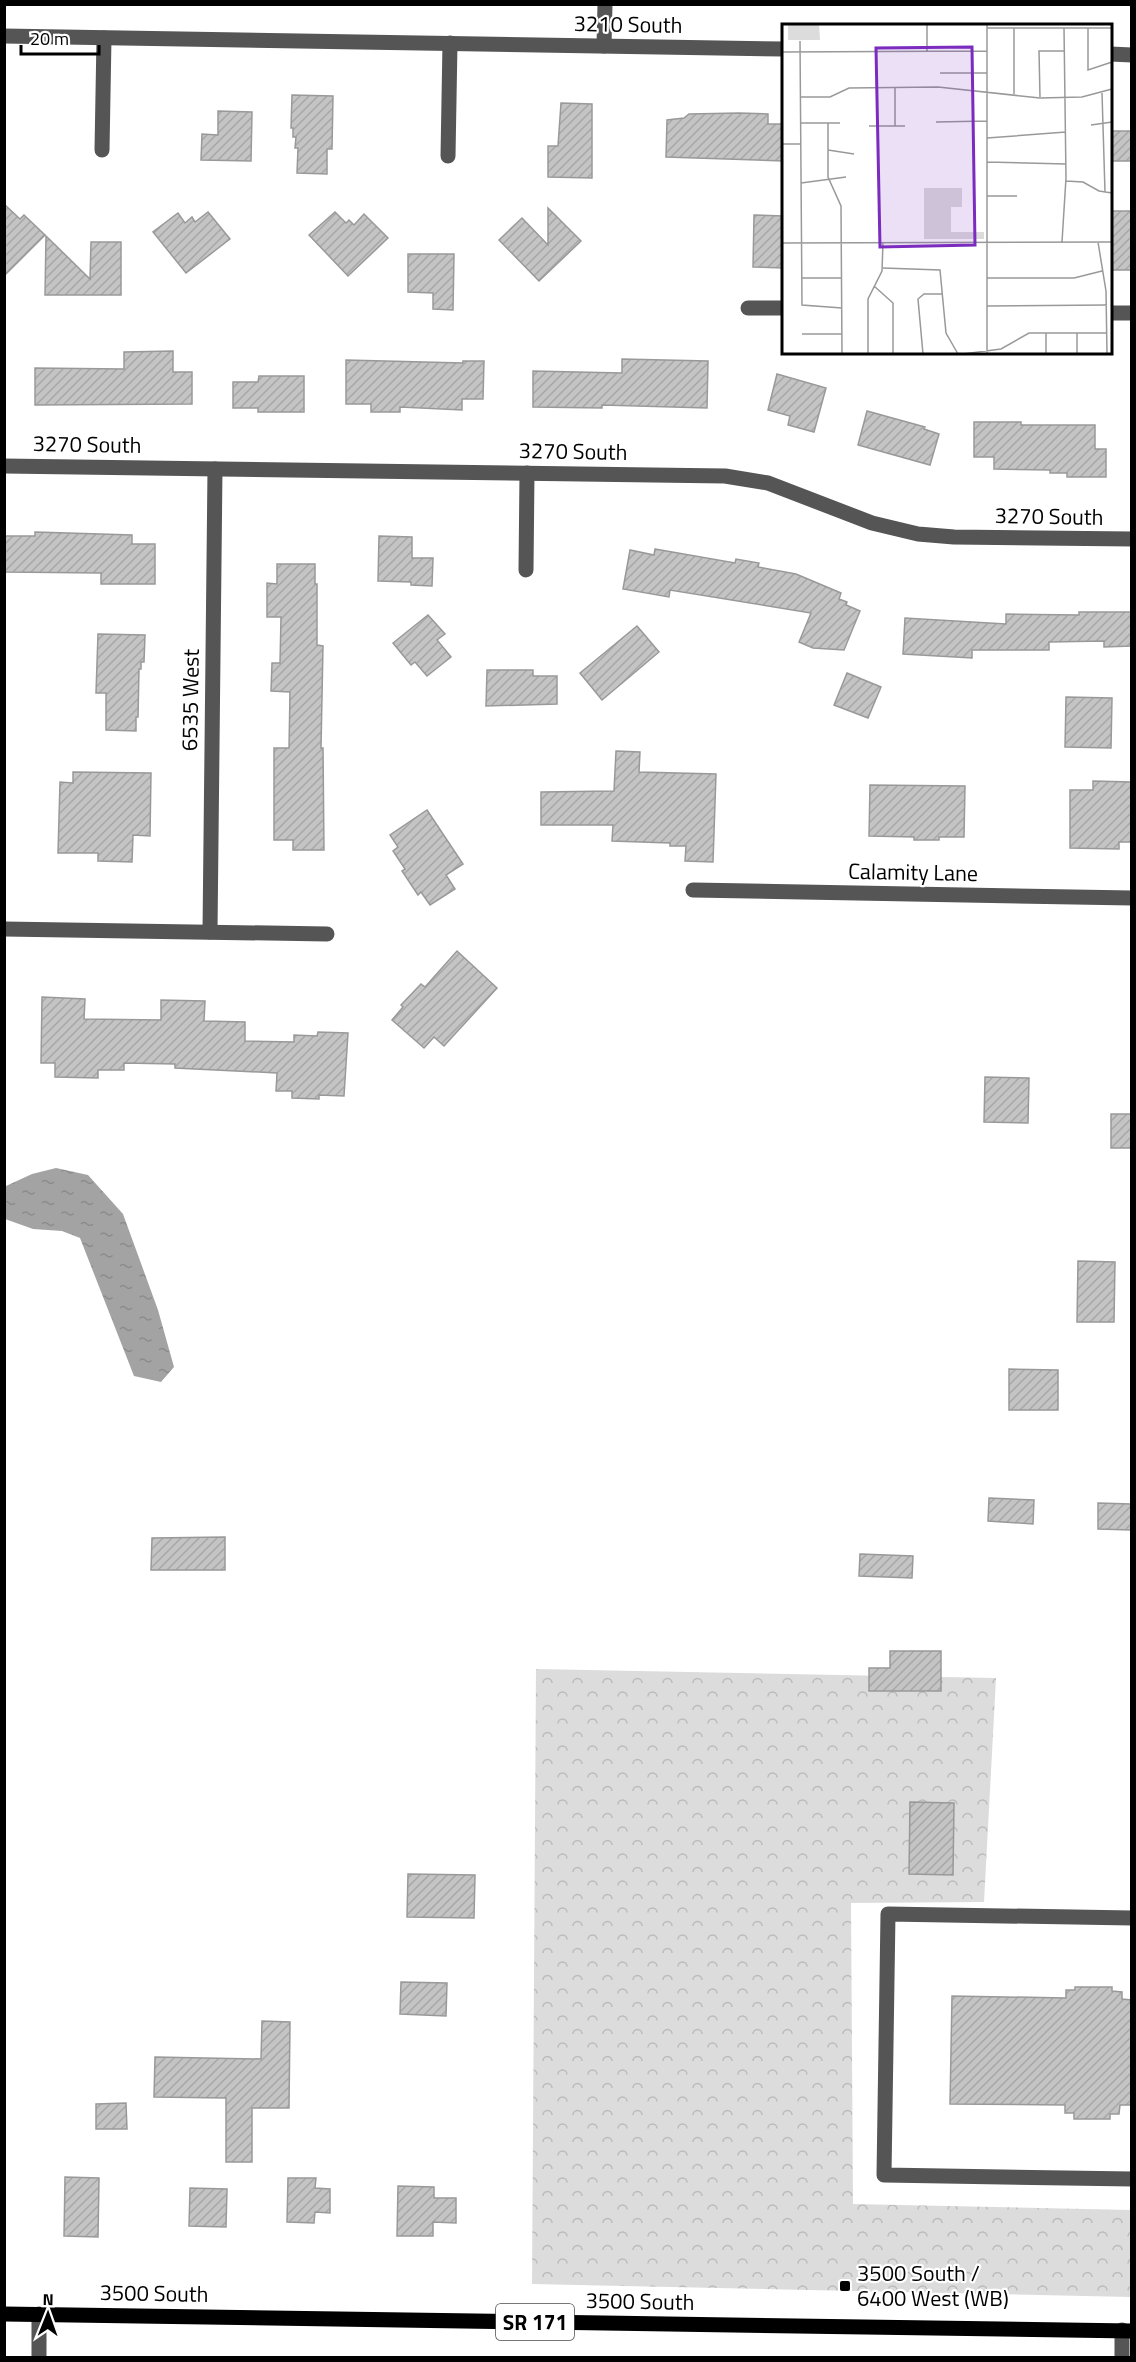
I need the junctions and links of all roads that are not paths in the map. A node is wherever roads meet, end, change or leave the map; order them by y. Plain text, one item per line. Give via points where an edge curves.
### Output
1 (605, 4) edge
2 (4, 36) edge
3 (104, 38) junction
4 (450, 43) junction
5 (604, 46) junction
6 (782, 49) edge
7 (1112, 54) edge
8 (1131, 55) edge
9 (102, 150) dead end
10 (448, 156) dead end
11 (748, 308) dead end
12 (782, 308) edge
13 (1112, 313) edge
14 (1131, 313) edge
15 (4, 466) edge
16 (215, 469) junction
17 (527, 473) junction
18 (1131, 539) edge
19 (526, 570) dead end
20 (693, 891) dead end
21 (1131, 898) edge
22 (4, 929) edge
23 (210, 932) junction
24 (327, 934) dead end
25 (1131, 1918) edge
26 (1131, 2180) edge
27 (4, 2314) edge
28 (39, 2314) junction
29 (1127, 2330) edge
30 (39, 2358) edge
31 (1122, 2358) edge

1 - 5 street
2 - 3 street, 3210 South
3 - 4 street, 3210 South
3 - 9 street
4 - 5 street, 3210 South
4 - 10 street
5 - 6 street, 3210 South
7 - 8 street
11 - 12 street
13 - 14 street
15 - 16 street, 3270 South
16 - 17 street, 3270 South
16 - 23 street, 6535 West
17 - 18 street, 3270 South via 747,479 789,489 886,528 918,534
17 - 19 street
20 - 21 street, Calamity Lane
22 - 23 street
23 - 24 street
25 - 26 street via 888,1914 884,2175
27 - 28 main road, 3500 South / SR 171
28 - 29 main road, 3500 South / SR 171
28 - 30 street
29 - 31 street

